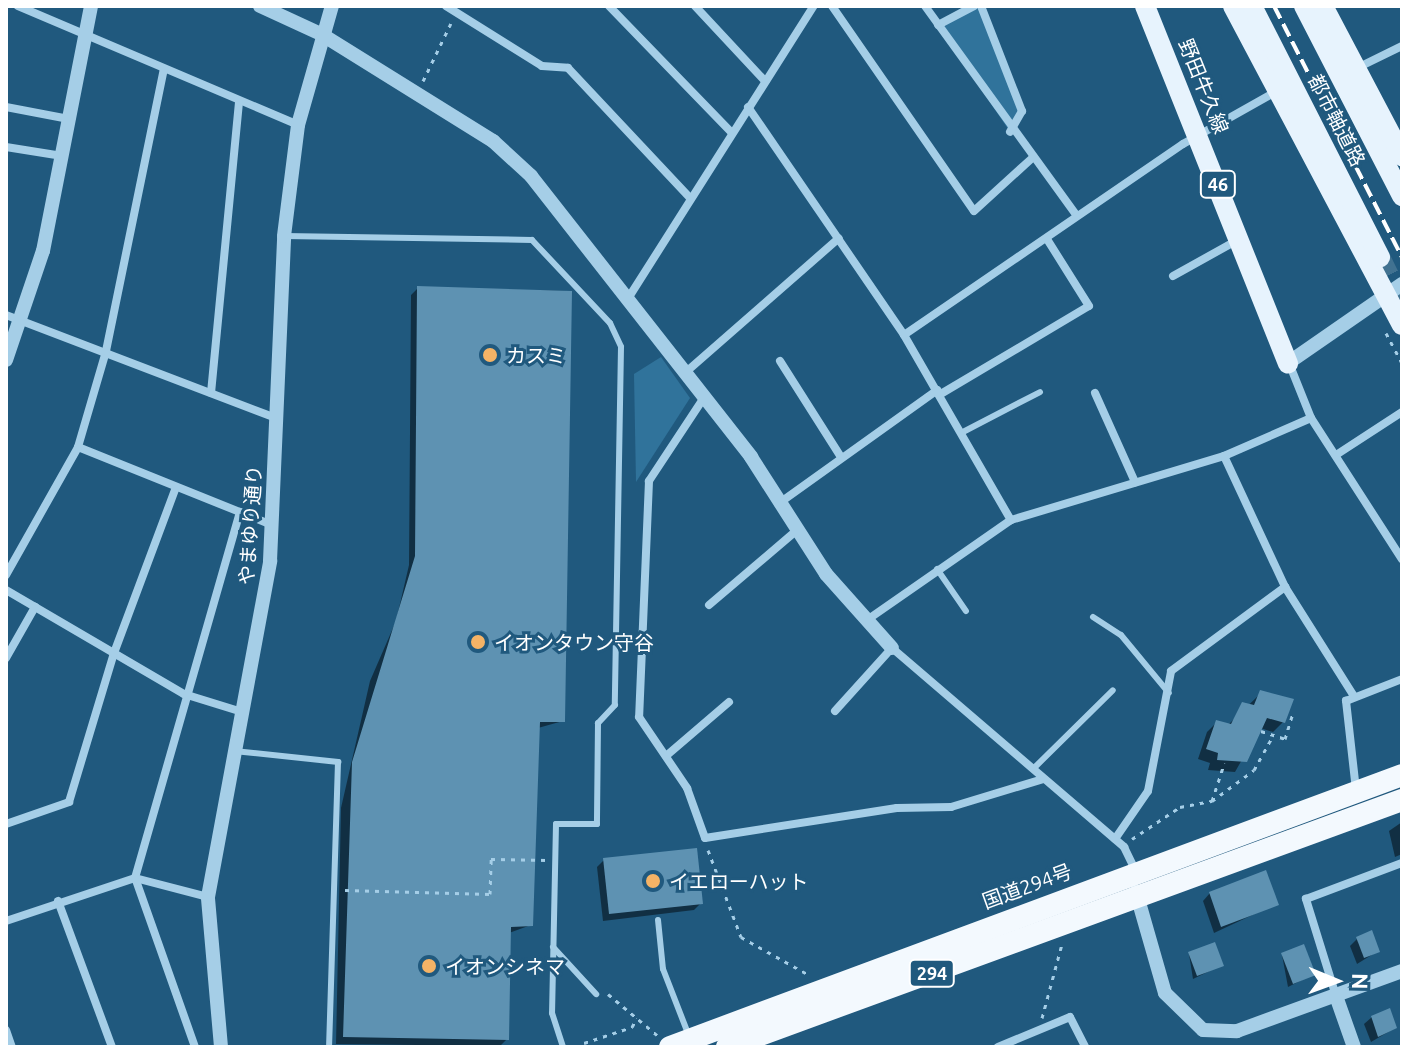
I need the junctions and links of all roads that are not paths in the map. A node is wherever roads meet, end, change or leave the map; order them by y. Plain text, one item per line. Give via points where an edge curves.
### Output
1 (18, 6) edge
2 (91, 6) edge
3 (260, 6) edge
4 (332, 6) edge
5 (446, 6) edge
6 (609, 6) edge
7 (695, 6) edge
8 (814, 6) edge
9 (832, 6) edge
10 (925, 6) edge
11 (974, 6) edge
12 (981, 6) edge
13 (1145, 6) edge
14 (1233, 6) edge
15 (1252, 6) edge
16 (1304, 6) edge
17 (1323, 6) edge
18 (938, 25) junction
19 (321, 34) junction
20 (85, 37) junction
21 (1402, 46) edge
22 (164, 69) junction
23 (1355, 69) junction
24 (765, 81) junction
25 (1277, 91) junction
26 (239, 102) junction
27 (6, 107) edge
28 (748, 107) junction
29 (69, 119) junction
30 (298, 125) junction
31 (731, 132) junction
32 (1010, 132) junction
33 (1199, 137) junction
34 (6, 147) edge
35 (62, 156) junction
36 (1402, 156) edge
37 (1030, 160) junction
38 (1402, 196) edge
39 (689, 197) junction
40 (1077, 216) junction
41 (284, 236) junction
42 (839, 238) junction
43 (1240, 238) junction
44 (1047, 239) junction
45 (1380, 257) tunnel mouth
46 (1173, 276) dead end
47 (1402, 284) edge
48 (629, 297) junction
49 (1384, 297) junction
50 (6, 315) edge
51 (22, 322) junction
52 (1402, 325) edge
53 (904, 335) junction
54 (106, 351) junction
55 (6, 360) edge
56 (780, 361) dead end
57 (1288, 363) junction
58 (686, 372) junction
59 (938, 392) junction
60 (1040, 392) dead end
61 (211, 393) junction
62 (1095, 393) dead end
63 (705, 396) junction
64 (1402, 412) edge
65 (277, 418) junction
66 (1311, 418) junction
67 (961, 433) junction
68 (78, 447) junction
69 (1336, 455) junction
70 (1224, 456) junction
71 (841, 457) junction
72 (1135, 482) junction
73 (176, 487) junction
74 (778, 505) junction
75 (240, 512) junction
76 (1011, 520) junction
77 (273, 525) junction
78 (796, 531) junction
79 (1402, 559) edge
80 (937, 569) junction
81 (6, 575) edge
82 (1285, 587) junction
83 (6, 590) edge
84 (709, 605) dead end
85 (35, 607) junction
86 (966, 611) dead end
87 (1093, 617) dead end
88 (867, 620) junction
89 (892, 648) junction
90 (114, 653) junction
91 (6, 658) edge
92 (1402, 679) edge
93 (1113, 690) dead end
94 (184, 694) junction
95 (1170, 695) junction
96 (1354, 696) junction
97 (729, 702) dead end
98 (835, 711) dead end
99 (242, 712) junction
100 (234, 751) junction
101 (666, 756) junction
102 (1033, 770) junction
103 (1402, 775) edge
104 (1043, 779) junction
105 (1356, 791) junction
106 (1402, 800) edge
107 (6, 824) edge
108 (1115, 839) junction
109 (1402, 863) edge
110 (1136, 872) junction
111 (135, 878) junction
112 (208, 897) junction
113 (1137, 899) junction
114 (58, 901) junction
115 (658, 920) dead end
116 (6, 921) edge
117 (553, 947) junction
118 (1402, 971) edge
119 (596, 994) road end
120 (1336, 996) junction
121 (6, 1030) edge
122 (758, 1033) edge
123 (673, 1041) edge
124 (12, 1047) edge
125 (112, 1047) edge
126 (195, 1047) edge
127 (221, 1047) edge
128 (329, 1047) edge
129 (563, 1047) edge
130 (727, 1047) edge
131 (998, 1047) edge
132 (1085, 1047) edge
133 (1354, 1047) edge

1 - 20 street
2 - 20 street
3 - 19 street
4 - 19 street, やまゆり通り
5 - 39 street via 542,66 568,68
6 - 31 street
7 - 24 street
8 - 24 street
9 - 37 street via 974,211
10 - 18 street
11 - 18 street
12 - 32 street via 1022,111
13 - 33 main road, 野田牛久線 / 46
14 - 25 main road
15 - 45 main road, 都市軸道路
16 - 38 main road, 都市軸道路
17 - 23 main road
18 - 32 street
19 - 30 street, やまゆり通り
19 - 48 street via 493,141 531,176
20 - 22 street
20 - 29 street
21 - 23 street
22 - 26 street
22 - 54 street
23 - 36 main road
24 - 28 street
25 - 33 street
25 - 49 main road
26 - 30 street
26 - 61 street
27 - 29 street
28 - 31 street
28 - 42 street
29 - 35 street
30 - 41 street, やまゆり通り
31 - 39 street
32 - 37 street
33 - 40 street
33 - 43 main road, 野田牛久線 / 46
34 - 35 street
35 - 51 street
37 - 40 street
39 - 48 street
40 - 44 street
41 - 65 street, やまゆり通り
41 - 117 lane via 532,240 610,323 621,347 615,705 598,723 597,824 556,824
42 - 53 street
42 - 58 street
43 - 46 street
43 - 57 main road, 野田牛久線 / 46
44 - 53 street
44 - 59 street via 1089,306
47 - 49 street
48 - 58 street
49 - 52 main road
49 - 57 street
50 - 51 street
51 - 54 street
51 - 55 street
53 - 59 street
54 - 61 street
54 - 68 street
56 - 71 street
57 - 66 street
58 - 63 street
59 - 67 street
59 - 71 street
60 - 67 lane
61 - 65 street
62 - 72 street
63 - 74 street
63 - 101 street via 649,481 639,717
64 - 69 street
65 - 77 street, やまゆり通り
66 - 69 street
66 - 70 street
67 - 76 street
68 - 73 street
68 - 81 street
69 - 79 street
70 - 72 street
70 - 82 street
71 - 74 street
72 - 76 street
73 - 75 street
73 - 90 street
74 - 78 street
75 - 77 street
75 - 94 street
76 - 80 street
77 - 99 street, やまゆり通り
78 - 84 street
78 - 88 street
80 - 86 lane
80 - 88 street
82 - 95 street via 1171,671
82 - 96 street
83 - 85 street
85 - 90 street
85 - 91 street
87 - 95 lane via 1121,635
88 - 89 street
89 - 98 street
89 - 102 street
90 - 94 street
90 - 107 street via 69,802
92 - 96 street
93 - 102 lane
94 - 99 street
94 - 111 street
95 - 108 street via 1148,791
96 - 105 street via 1343,710
97 - 101 street
99 - 100 street, やまゆり通り
100 - 112 street, やまゆり通り
100 - 128 lane via 338,762
101 - 104 street via 705,838 897,808 951,807
102 - 104 street
103 - 105 highway, 国道294号 / 294
104 - 108 street
105 - 110 highway, 国道294号 / 294
106 - 113 highway, 国道294号 / 294
108 - 110 street
109 - 120 street via 1306,899
110 - 113 street
110 - 122 highway, 国道294号 / 294
111 - 112 street
111 - 114 street
111 - 126 street
112 - 127 street, やまゆり通り
113 - 120 street via 1165,993 1190,1024 1237,1031
113 - 122 highway, 国道294号 / 294
114 - 116 street
114 - 125 street
115 - 123 lane
117 - 119 lane
117 - 129 lane via 552,1013
118 - 120 street
120 - 133 street
121 - 124 street
122 - 123 highway, 国道294号 / 294
122 - 130 highway, 国道294号 / 294
131 - 132 street via 1070,1017

